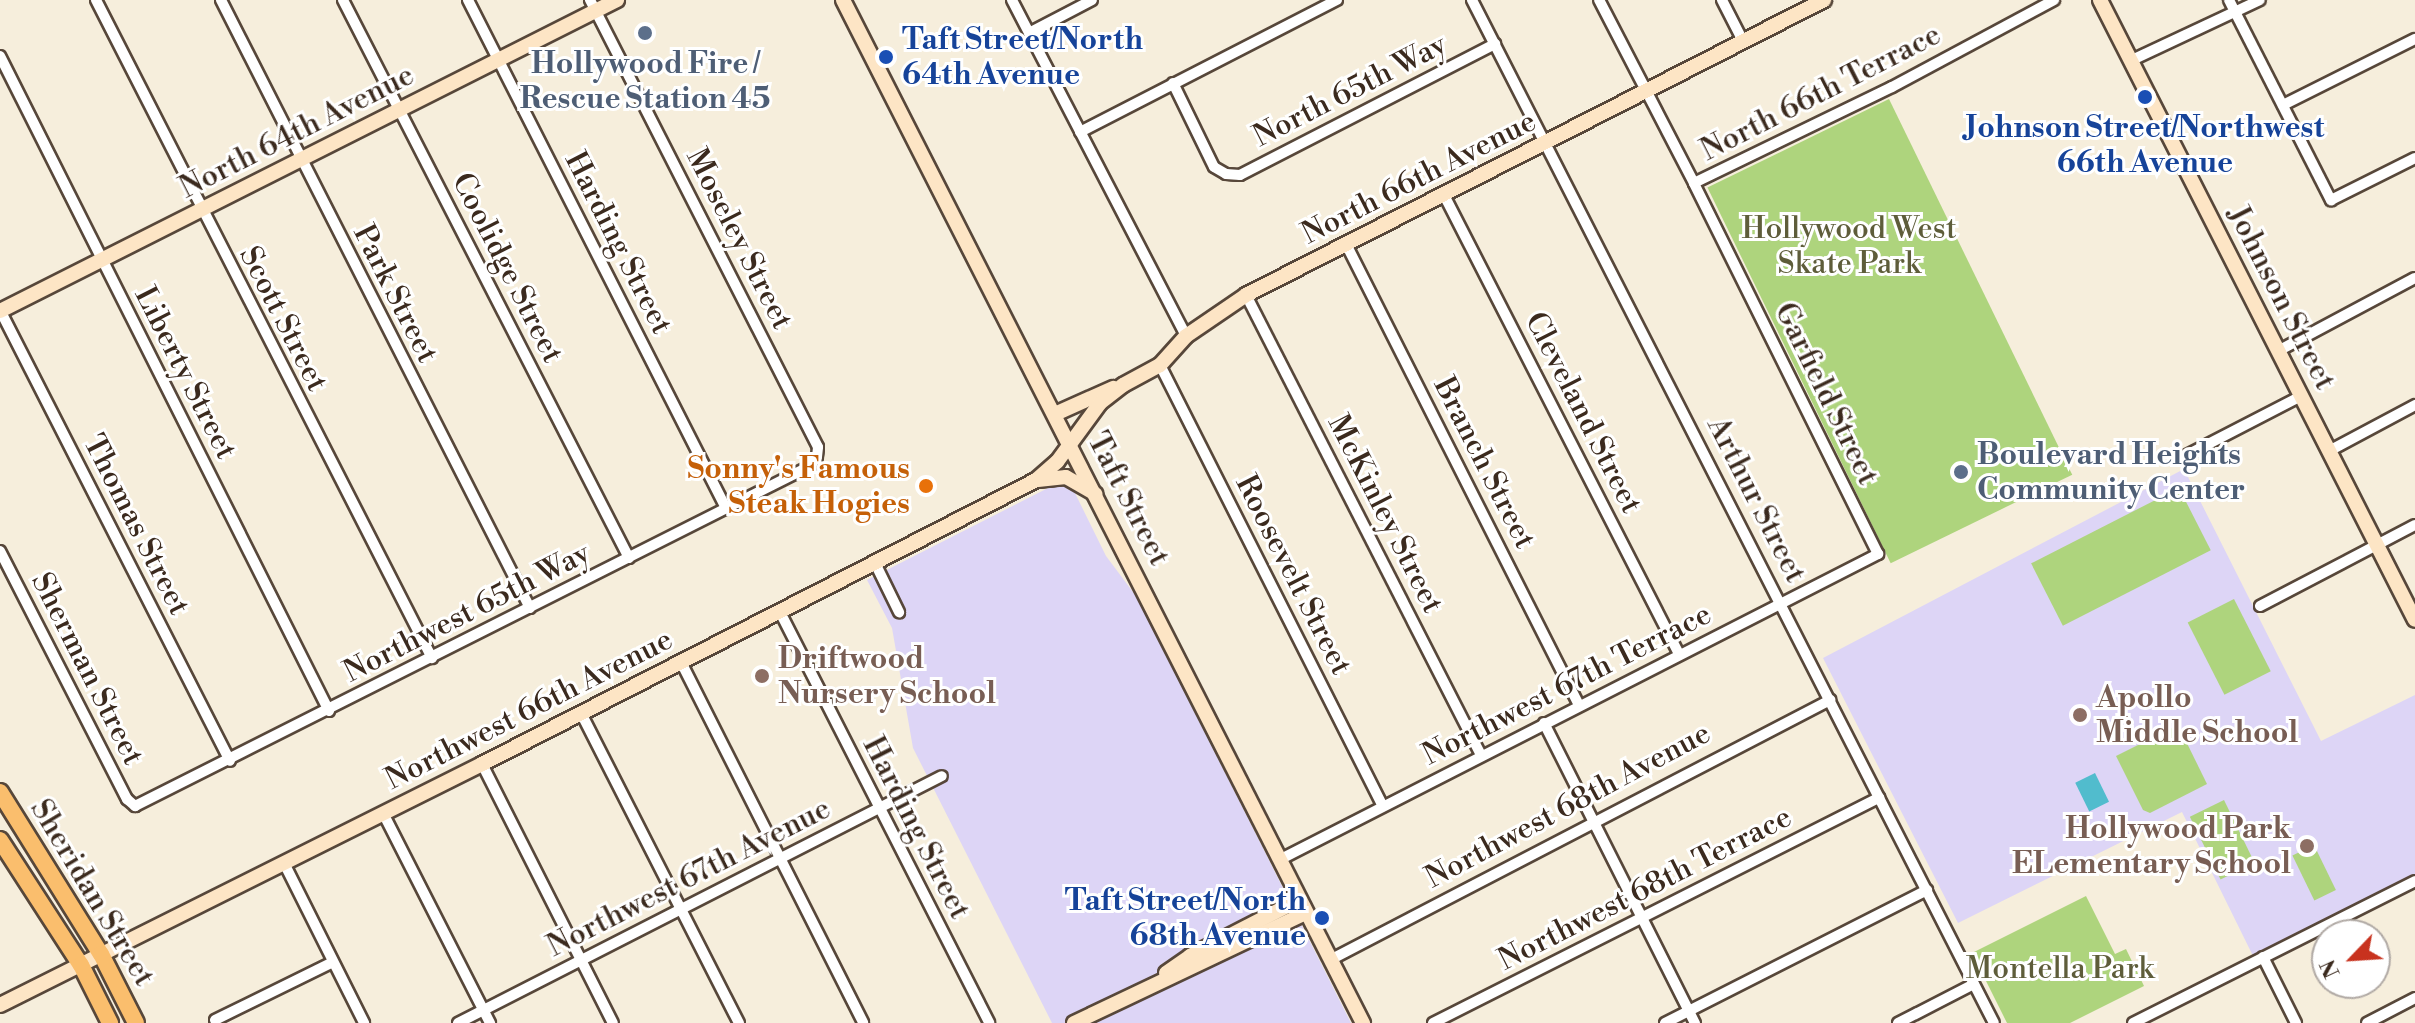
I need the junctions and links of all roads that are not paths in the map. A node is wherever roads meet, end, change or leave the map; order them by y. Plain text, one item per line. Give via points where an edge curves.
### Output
1 (96, 0) edge
2 (221, 0) edge
3 (343, 0) edge
4 (468, 0) edge
5 (617, 0) edge
6 (843, 0) edge
7 (1012, 0) edge
8 (1092, 0) edge
9 (1337, 0) edge
10 (1472, 0) edge
11 (1599, 0) edge
12 (1722, 0) edge
13 (1824, 0) edge
14 (2054, 0) edge
15 (2100, 0) edge
16 (2229, 0) edge
17 (2260, 0) edge
18 (593, 6) edge
19 (2235, 13) junction
20 (1029, 33) junction
21 (2415, 39) edge
22 (1743, 41) junction
23 (1495, 44) junction
24 (0, 56) edge
25 (498, 60) junction
26 (2132, 60) junction
27 (1173, 83) junction
28 (1646, 92) junction
29 (2283, 105) junction
30 (398, 110) junction
31 (1080, 132) junction
32 (1546, 145) junction
33 (2415, 158) edge
34 (299, 160) junction
35 (1694, 183) junction
36 (1444, 195) junction
37 (200, 210) junction
38 (1346, 244) junction
39 (101, 260) junction
40 (2415, 278) edge
41 (1246, 295) junction
42 (0, 311) edge
43 (1186, 336) junction
44 (2278, 351) junction
45 (1160, 365) junction
46 (1123, 385) junction
47 (2301, 396) junction
48 (2415, 405) edge
49 (1055, 414) junction
50 (1071, 445) junction
51 (2329, 451) junction
52 (2185, 456) dead end
53 (817, 457) joint
54 (1036, 480) junction
55 (1096, 494) junction
56 (726, 508) junction
57 (2415, 525) edge
58 (2377, 545) junction
59 (0, 551) edge
60 (1878, 554) joint
61 (629, 558) junction
62 (875, 563) junction
63 (1781, 602) junction
64 (2260, 606) dead end
65 (530, 608) junction
66 (780, 612) junction
67 (899, 612) dead end
68 (2415, 620) edge
69 (1679, 654) junction
70 (432, 658) junction
71 (681, 662) junction
72 (1830, 700) junction
73 (1579, 705) junction
74 (329, 711) junction
75 (581, 713) junction
76 (1544, 723) junction
77 (1481, 755) junction
78 (230, 761) junction
79 (482, 764) junction
80 (942, 776) dead end
81 (0, 792) edge
82 (1879, 798) junction
83 (135, 806) joint
84 (1383, 806) junction
85 (879, 808) junction
86 (383, 813) junction
87 (1593, 821) junction
88 (0, 840) edge
89 (779, 858) junction
90 (1279, 860) junction
91 (284, 863) junction
92 (2415, 881) edge
93 (1927, 890) junction
94 (1303, 906) junction
95 (681, 908) junction
96 (1640, 915) junction
97 (101, 954) junction
98 (2263, 957) junction
99 (580, 959) junction
100 (1330, 960) junction
101 (333, 962) junction
102 (81, 965) junction
103 (1974, 984) junction
104 (2415, 998) edge
105 (0, 1005) edge
106 (483, 1010) junction
107 (1688, 1011) junction
108 (215, 1020) dead end
109 (110, 1023) edge
110 (136, 1023) edge
111 (364, 1023) edge
112 (458, 1023) edge
113 (490, 1023) edge
114 (613, 1023) edge
115 (739, 1023) edge
116 (863, 1023) edge
117 (989, 1023) edge
118 (1074, 1023) edge
119 (1363, 1023) edge
120 (1433, 1023) edge
121 (1665, 1023) edge
122 (1695, 1023) edge
123 (1898, 1023) edge
124 (1994, 1023) edge
125 (2133, 1023) edge
126 (2296, 1023) edge
127 (2367, 1023) edge

1 - 37 street, Scott Street
2 - 34 street, Park Street
3 - 30 street, Coolidge Street
4 - 25 street, Harding Street
5 - 18 street, North 64th Avenue
6 - 49 street, Taft Street
7 - 20 street
8 - 20 street
9 - 27 street
10 - 23 street, Arthur Street
11 - 28 street, Garfield Street
12 - 22 street
13 - 22 street, North 66th Avenue
14 - 35 street, North 66th Terrace via 1892,87
15 - 26 street, Johnson Street
16 - 19 street
17 - 19 street
18 - 25 street, North 64th Avenue
18 - 53 street, Moseley Street via 818,447
19 - 26 street
19 - 29 street
20 - 31 street
21 - 29 street
22 - 28 street, North 66th Avenue
23 - 27 street, North 65th Way via 1240,175 1214,167
23 - 32 street, Arthur Street
24 - 39 street, Liberty Street
25 - 30 street, North 64th Avenue
25 - 56 street, Harding Street
26 - 44 street, Johnson Street
27 - 31 street
28 - 32 street, North 66th Avenue
28 - 35 street, Garfield Street
29 - 33 street via 2331,200
30 - 34 street, North 64th Avenue
30 - 61 street, Coolidge Street
31 - 43 street
32 - 36 street, North 66th Avenue
32 - 63 street, Arthur Street
34 - 37 street, North 64th Avenue
34 - 65 street, Park Street
35 - 60 street, Garfield Street
36 - 38 street, North 66th Avenue
36 - 69 street, Cleveland Street
37 - 39 street, North 64th Avenue
37 - 70 street, Scott Street
38 - 41 street, North 66th Avenue
38 - 73 street, Branch Street
39 - 42 street, North 64th Avenue
39 - 74 street, Liberty Street
40 - 44 street
41 - 43 street, North 66th Avenue
41 - 77 street, McKinley Street
42 - 78 street, Thomas Street
43 - 45 street, North 66th Avenue
44 - 47 street, Johnson Street
45 - 46 street, North 66th Avenue
45 - 84 street, Roosevelt Street
46 - 49 street
46 - 50 street, North 66th Avenue via 1100,403
47 - 51 street, Johnson Street
47 - 52 street
48 - 51 street
49 - 50 street, Taft Street
50 - 54 street, Northwest 66th Avenue
50 - 55 street, Taft Street
51 - 58 street, Johnson Street
53 - 56 street, Northwest 65th Way via 810,466
54 - 55 street via 1066,477
54 - 62 street, Northwest 66th Avenue
55 - 90 street, Taft Street
56 - 61 street, Northwest 65th Way
57 - 58 street
58 - 64 street
58 - 68 street, Johnson Street
59 - 83 street, Sherman Street
60 - 63 street, Northwest 67th Terrace
61 - 65 street, Northwest 65th Way
62 - 66 street, Northwest 66th Avenue
62 - 67 street
63 - 69 street, Northwest 67th Terrace
63 - 72 street, Arthur Street
65 - 70 street, Northwest 65th Way
66 - 71 street, Northwest 66th Avenue
66 - 85 street, Harding Street
69 - 73 street, Northwest 67th Terrace
70 - 74 street, Northwest 65th Way
71 - 75 street, Northwest 66th Avenue
71 - 89 street
72 - 82 street, Arthur Street
72 - 87 street, Northwest 68th Avenue
73 - 76 street, Northwest 67th Terrace
74 - 78 street, Northwest 65th Way
75 - 79 street, Northwest 66th Avenue
75 - 95 street
76 - 77 street, Northwest 67th Terrace
76 - 87 street
77 - 84 street, Northwest 67th Terrace
78 - 83 street, Northwest 65th Way
79 - 86 street, Northwest 66th Avenue
79 - 99 street
80 - 85 street, Northwest 67th Avenue
81 - 97 main road, Sheridan Street
82 - 93 street, Arthur Street
82 - 96 street, Northwest 68th Terrace
84 - 90 street, Northwest 67th Terrace
85 - 89 street, Northwest 67th Avenue
85 - 117 street, Harding Street
86 - 91 street, Northwest 66th Avenue
86 - 106 street
87 - 96 street
87 - 100 street, Northwest 68th Avenue
88 - 102 main road, Sheridan Street
89 - 95 street, Northwest 67th Avenue
89 - 116 street
90 - 94 street, Taft Street
91 - 97 street, Northwest 66th Avenue
91 - 101 street
92 - 98 street
93 - 103 street, Arthur Street
93 - 107 street
94 - 100 street, Taft Street
94 - 118 street via 1197,968
95 - 99 street, Northwest 67th Avenue
95 - 115 street
96 - 107 street
96 - 120 street, Northwest 68th Terrace
97 - 102 street, Northwest 66th Avenue
97 - 110 main road, Sheridan Street
98 - 125 street
98 - 126 street
99 - 106 street, Northwest 67th Avenue
99 - 114 street
100 - 119 street, Taft Street
101 - 108 street
101 - 111 street
102 - 105 street, Northwest 66th Avenue
102 - 109 main road, Sheridan Street
103 - 123 street
103 - 124 street, Arthur Street
104 - 127 street
106 - 112 street, Northwest 67th Avenue
106 - 113 street
107 - 121 street
107 - 122 street

